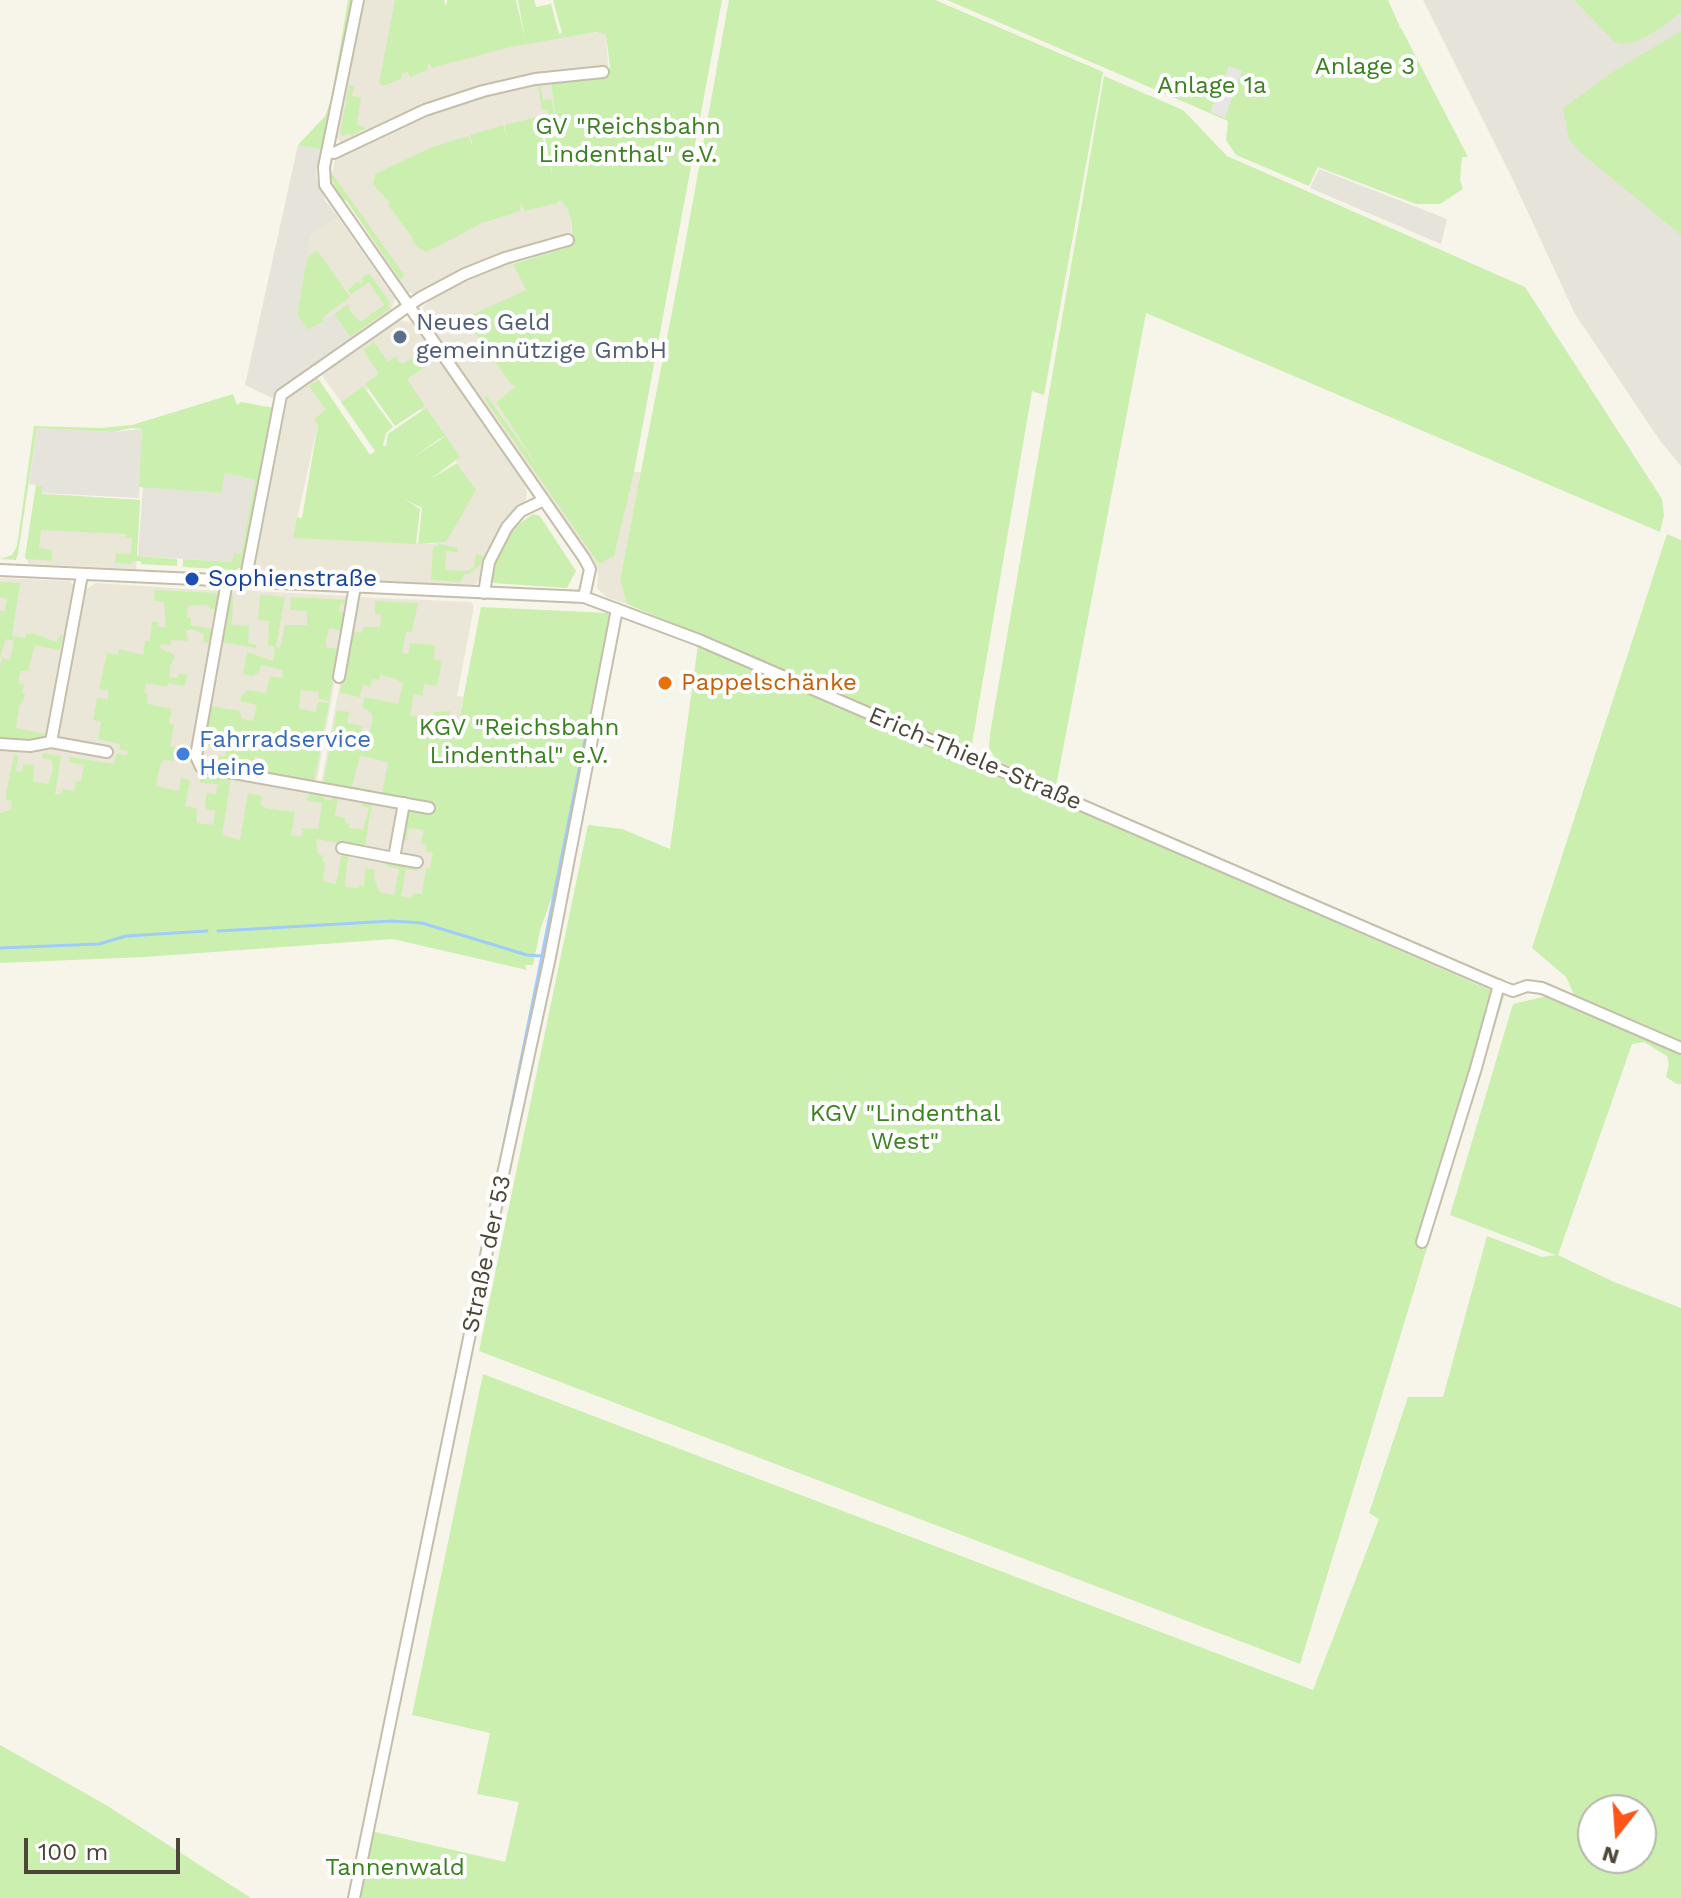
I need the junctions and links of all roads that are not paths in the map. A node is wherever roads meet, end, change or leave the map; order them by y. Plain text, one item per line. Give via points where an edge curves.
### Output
1 (358, 0) edge
2 (603, 72) dead end
3 (327, 152) junction
4 (568, 240) dead end
5 (409, 306) junction
6 (544, 500) junction
7 (0, 570) edge
8 (82, 575) junction
9 (227, 581) junction
10 (245, 582) junction
11 (355, 586) junction
12 (484, 593) junction
13 (584, 597) junction
14 (617, 609) junction
15 (339, 677) dead end
16 (51, 742) junction
17 (0, 744) edge
18 (107, 752) dead end
19 (404, 803) junction
20 (429, 808) dead end
21 (342, 848) dead end
22 (394, 858) junction
23 (417, 862) dead end
24 (1499, 985) junction
25 (1681, 1048) edge
26 (1422, 1242) dead end
27 (354, 1898) edge

1 - 3 street
2 - 3 street via 483,91
3 - 5 street via 327,188
4 - 5 street via 465,274
5 - 6 street
5 - 10 street via 281,395
6 - 12 street via 521,511 507,527 489,562
6 - 13 street via 590,569
7 - 8 street, Erich-Thiele-Straße
8 - 9 street, Erich-Thiele-Straße
8 - 16 street
9 - 10 street, Erich-Thiele-Straße
9 - 19 street via 196,756 201,767
10 - 11 street, Erich-Thiele-Straße
11 - 12 street, Erich-Thiele-Straße
11 - 15 street
12 - 13 street, Erich-Thiele-Straße
13 - 14 street, Erich-Thiele-Straße
14 - 24 street, Erich-Thiele-Straße
14 - 27 street, Straße der 53
16 - 17 street
16 - 18 street
19 - 20 street
19 - 22 street
21 - 22 street
22 - 23 street
24 - 25 street, Erich-Thiele-Straße via 1513,991 1542,988
24 - 26 street

